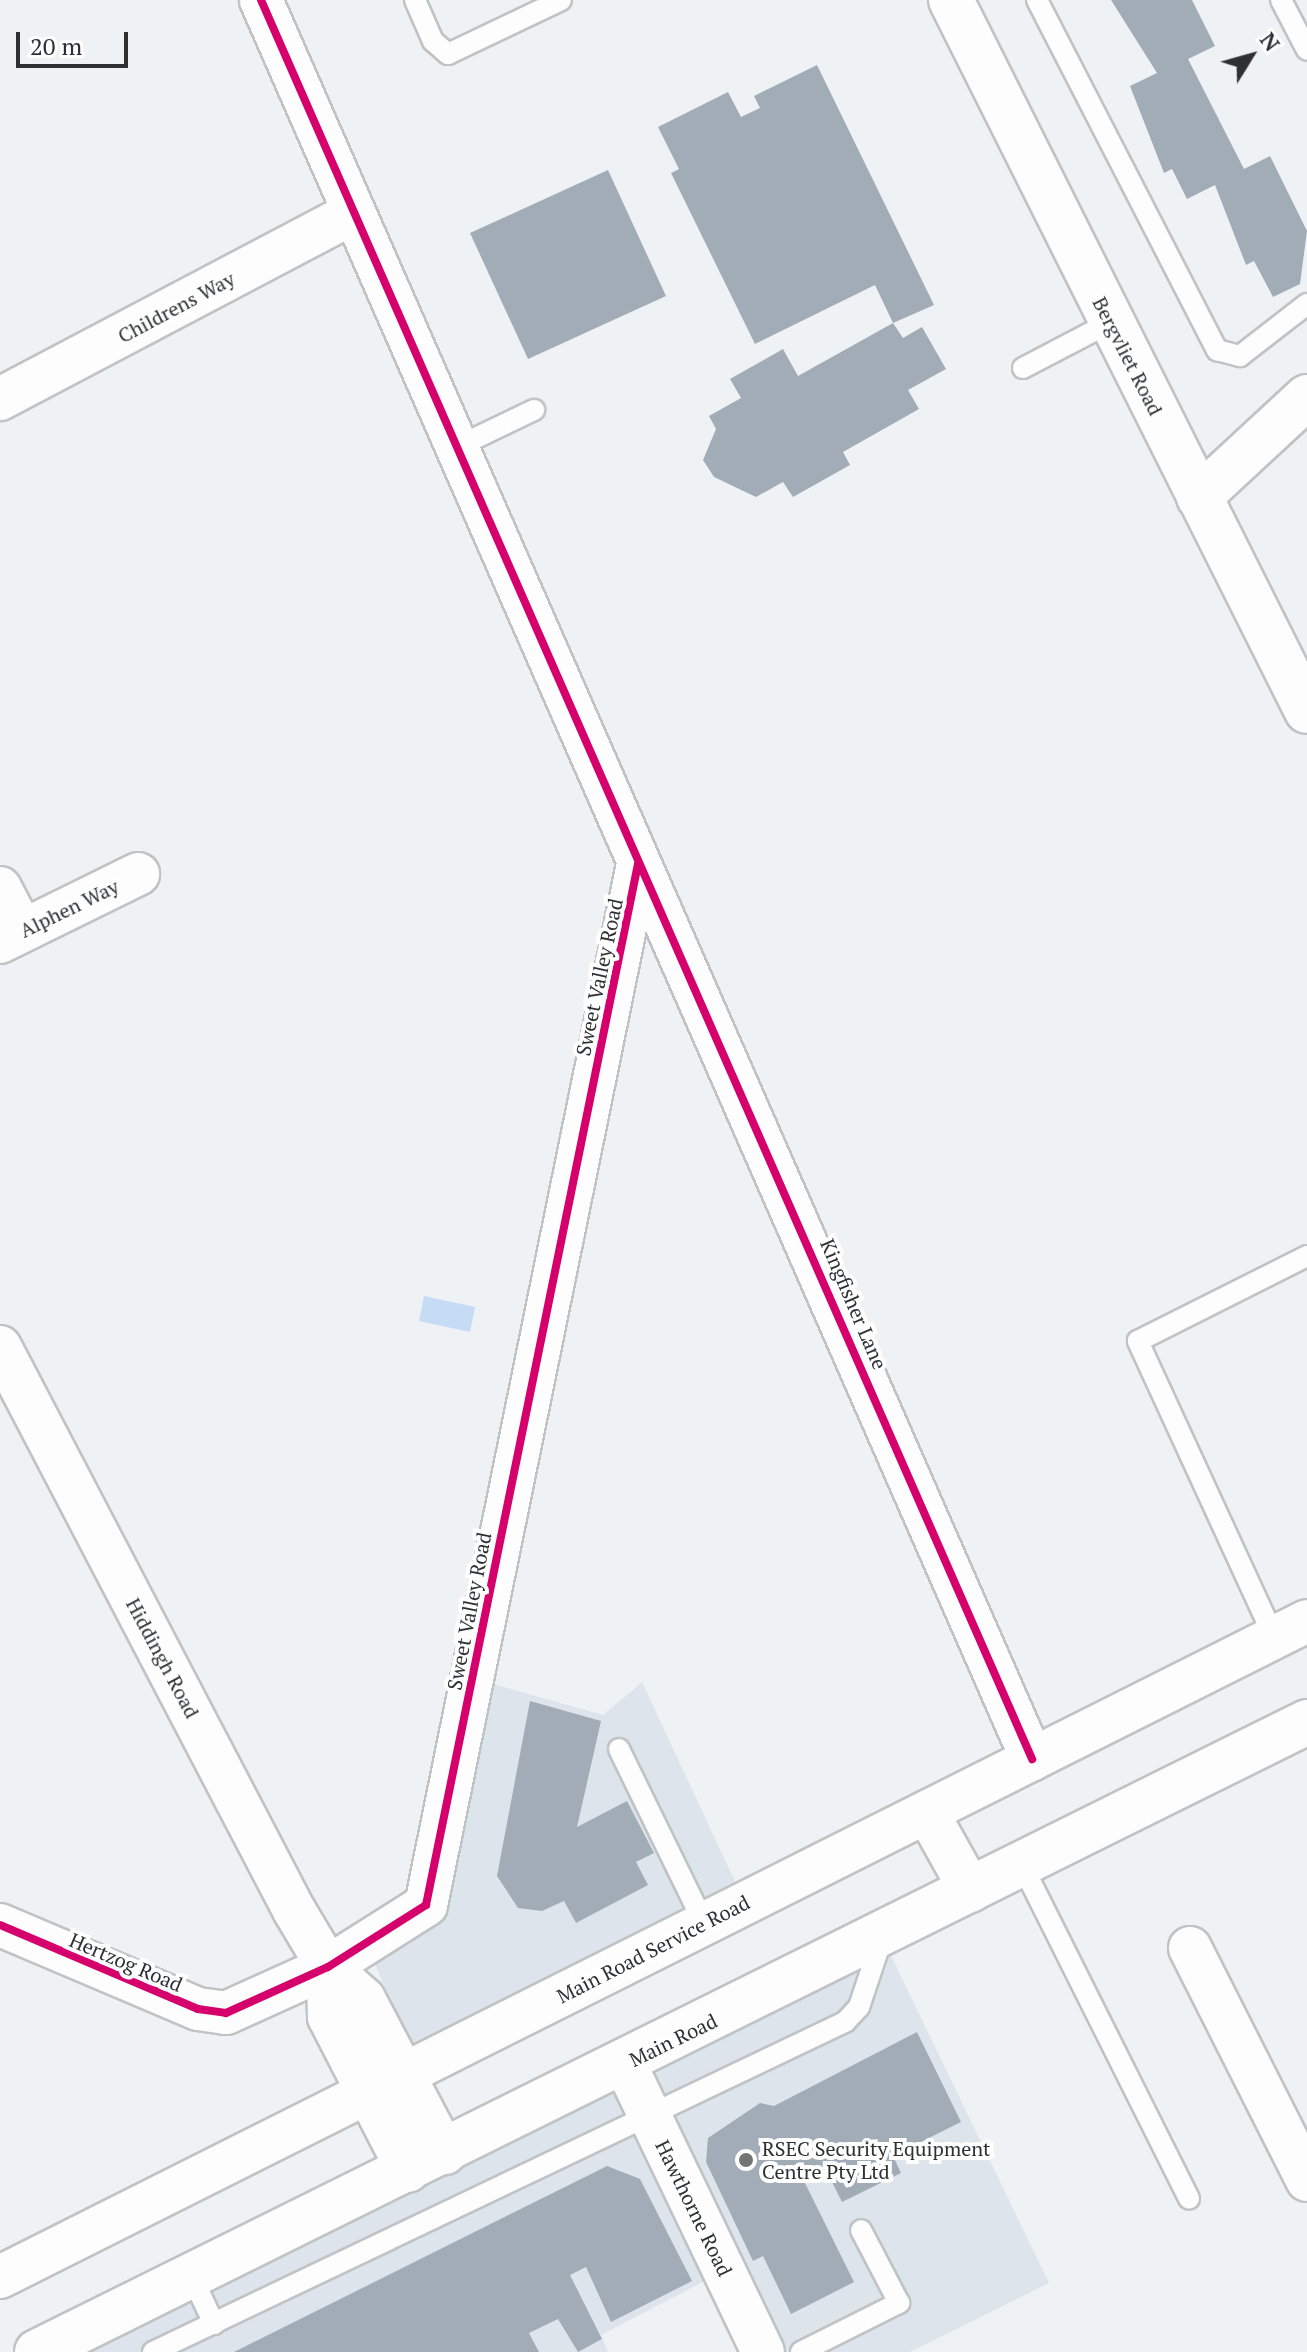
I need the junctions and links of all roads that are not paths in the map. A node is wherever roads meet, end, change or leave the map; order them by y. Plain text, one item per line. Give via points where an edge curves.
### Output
1 (261, 0) edge
2 (415, 0) edge
3 (561, 0) edge
4 (951, 0) edge
5 (1037, 0) edge
6 (1281, 0) edge
7 (1307, 50) edge
8 (351, 214) junction
9 (1307, 304) edge
10 (1111, 322) junction
11 (1023, 368) dead end
12 (1307, 397) edge
13 (0, 399) edge
14 (534, 410) dead end
15 (455, 448) junction
16 (1199, 497) junction
17 (1307, 711) edge
18 (638, 864) junction
19 (138, 874) dead end
20 (0, 888) edge
21 (11, 936) edge
22 (1307, 1256) edge
23 (0, 1347) edge
24 (1290, 1629) edge
25 (1307, 1722) edge
26 (619, 1749) dead end
27 (1032, 1759) junction
28 (927, 1812) junction
29 (1022, 1865) junction
30 (971, 1891) junction
31 (704, 1923) junction
32 (0, 1925) edge
33 (882, 1937) junction
34 (1190, 1948) dead end
35 (328, 1967) junction
36 (625, 2064) junction
37 (386, 2083) junction
38 (649, 2115) junction
39 (427, 2162) junction
40 (1307, 2180) edge
41 (1189, 2199) dead end
42 (861, 2230) dead end
43 (0, 2277) edge
44 (192, 2277) junction
45 (214, 2324) junction
46 (37, 2352) edge
47 (153, 2352) edge
48 (763, 2352) edge
49 (801, 2352) edge

1 - 8 street
2 - 3 lane via 433,41 448,54
4 - 10 main road, Bergvliet Road
5 - 9 lane via 1217,350 1240,356
6 - 7 lane
8 - 13 street, Childrens Way
8 - 15 street
10 - 11 lane
10 - 16 main road, Bergvliet Road
12 - 16 main road
14 - 15 lane
15 - 18 street
16 - 17 main road, Bergvliet Road
18 - 27 street, Kingfisher Lane
18 - 35 street, Sweet Valley Road via 430,1895 406,1924
19 - 21 street, Alphen Way
20 - 21 street
22 - 24 lane via 1138,1341
23 - 35 street, Hiddingh Road
24 - 27 street, Main Road Service Road
25 - 29 main road, Main Road
26 - 31 lane
27 - 28 street, Main Road Service Road
28 - 30 street
28 - 31 street, Main Road Service Road
29 - 30 main road, Main Road
29 - 41 lane
30 - 33 main road, Main Road
31 - 37 street, Main Road Service Road
32 - 35 street, Hertzog Road via 211,2014 241,2009
33 - 36 main road, Main Road
33 - 38 lane via 851,2017
34 - 40 street
35 - 37 street, Hiddingh Road via 329,2017
36 - 38 street, Hawthorne Road
36 - 39 main road, Main Road
37 - 39 street, Hiddingh Road
37 - 43 street, Main Road Service Road
38 - 45 lane
38 - 48 street, Hawthorne Road
39 - 44 main road, Main Road
42 - 49 lane via 899,2303
44 - 45 lane
44 - 46 main road, Main Road
45 - 47 lane

